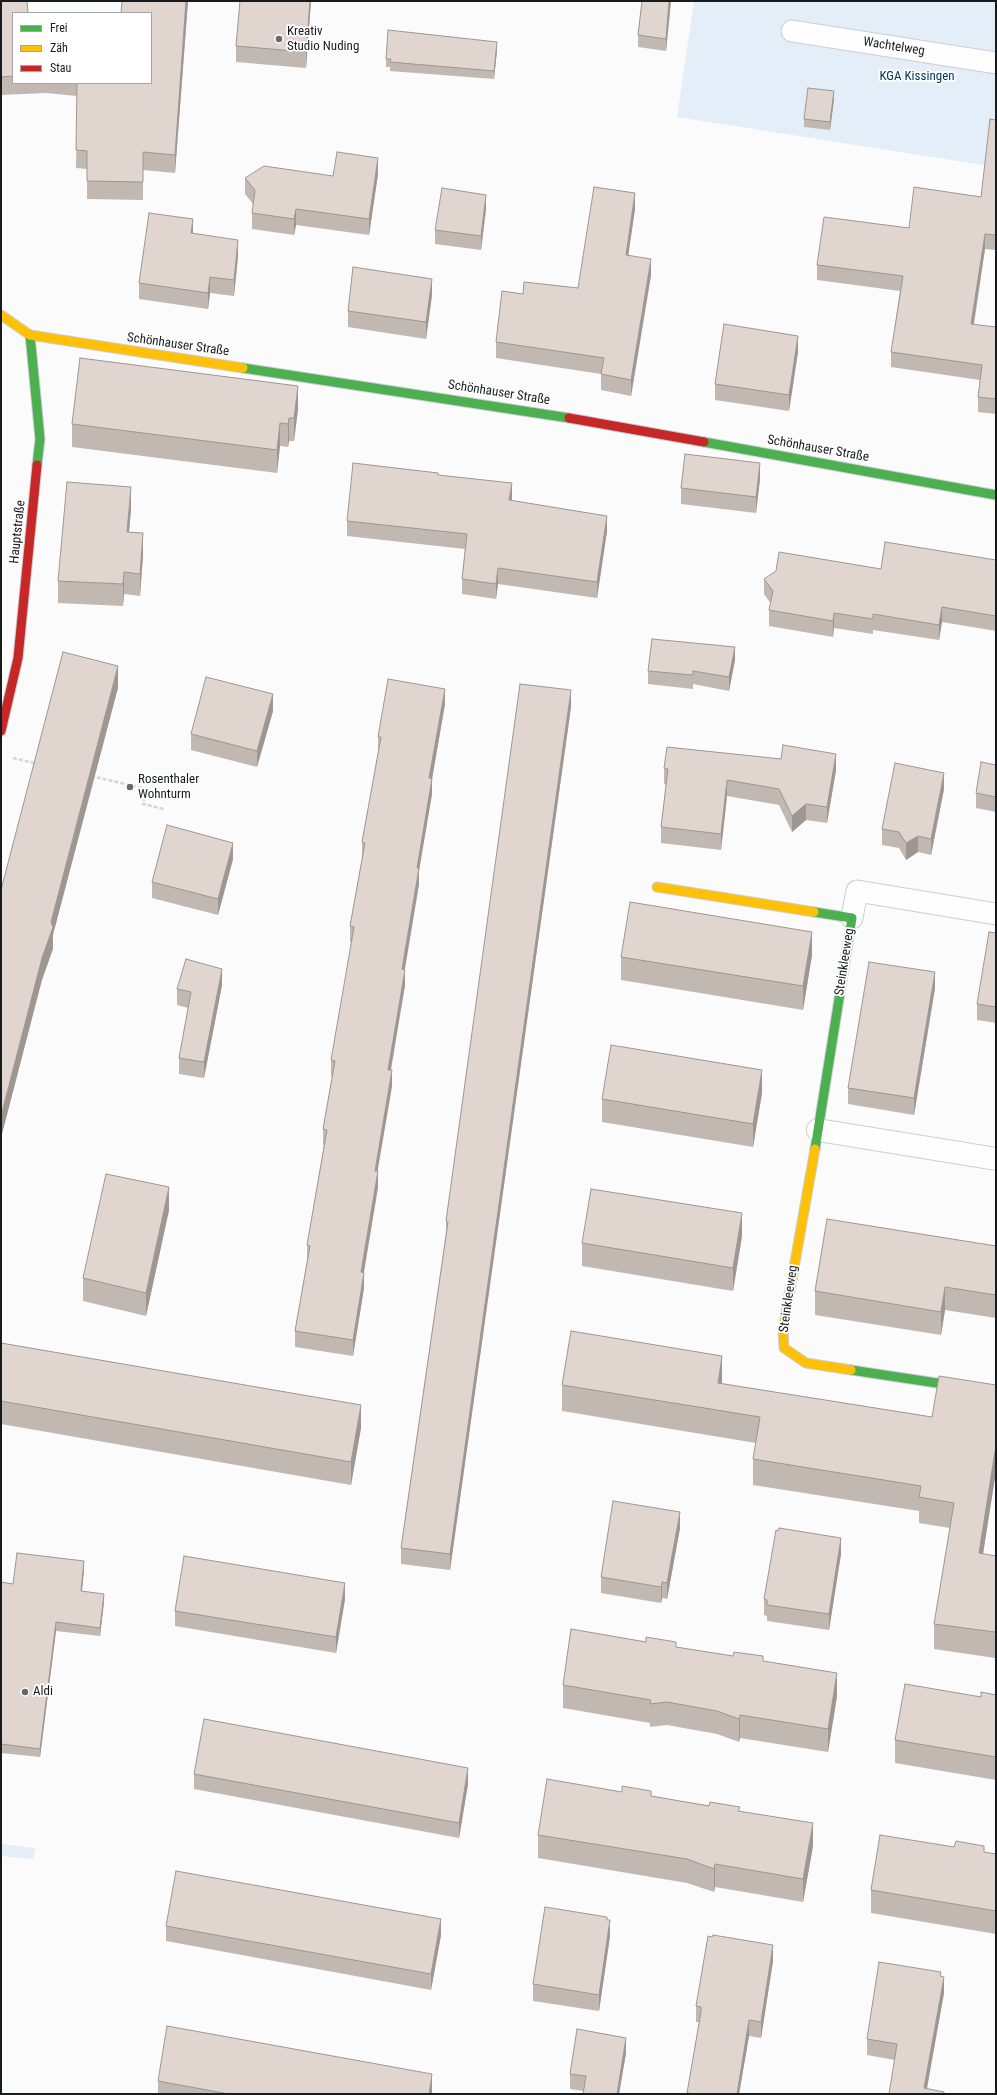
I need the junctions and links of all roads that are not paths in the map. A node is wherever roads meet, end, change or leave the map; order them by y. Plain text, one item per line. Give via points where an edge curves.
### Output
1 (792, 31) dead end
2 (996, 63) edge
3 (1, 315) edge
4 (30, 335) junction
5 (996, 495) edge
6 (1, 730) edge
7 (658, 887) dead end
8 (996, 914) edge
9 (852, 918) junction
10 (818, 1130) junction
11 (996, 1159) edge
12 (996, 1392) edge

1 - 2 lane, Wachtelweg
3 - 4 street, Schönhauser Straße
4 - 5 street, Schönhauser Straße via 521,409
4 - 6 street, Hauptstraße via 40,439 18,658
7 - 9 street, Steinkleeweg
8 - 9 lane via 858,891
9 - 10 street, Steinkleeweg
10 - 11 street
10 - 12 street, Steinkleeweg via 783,1330 784,1348 806,1364

